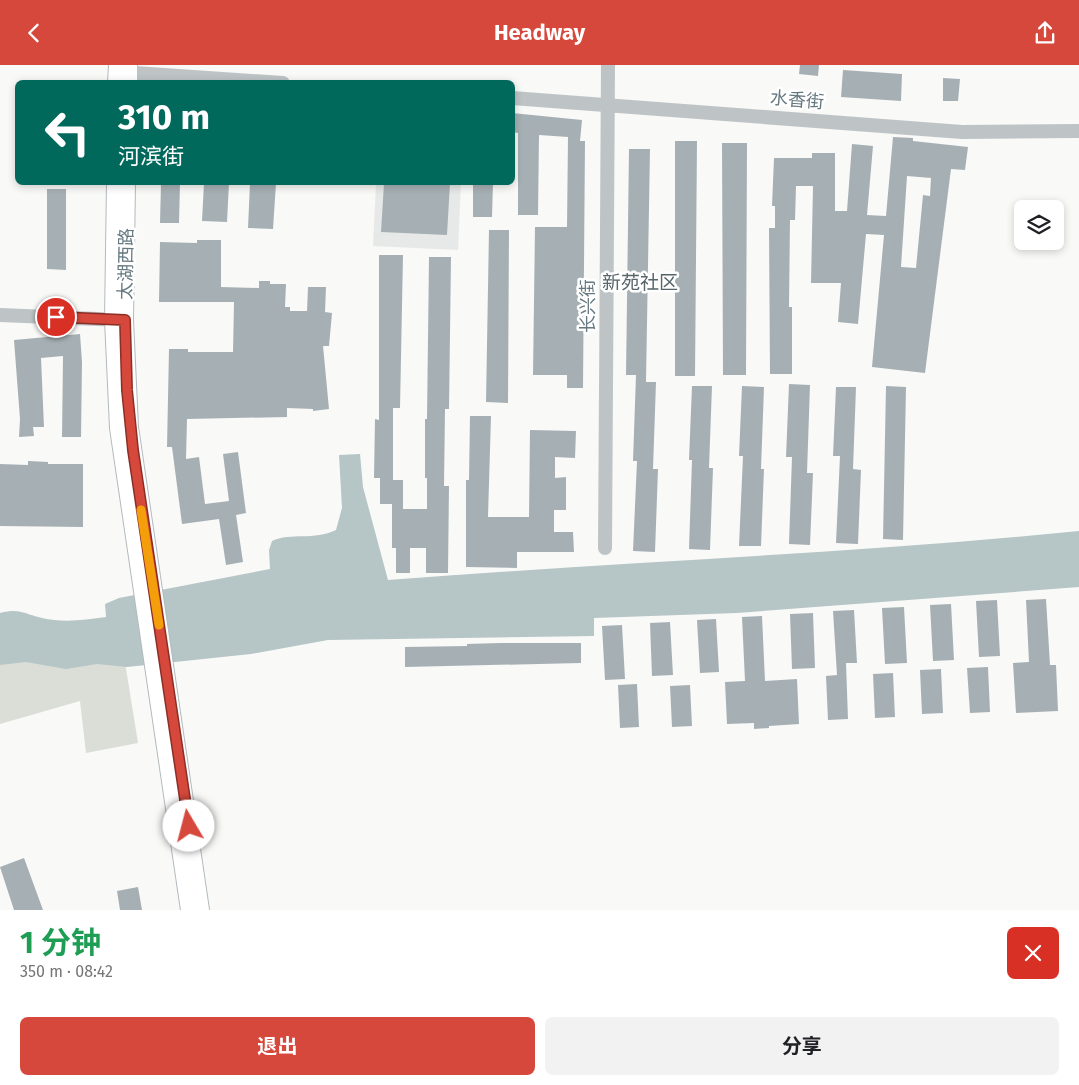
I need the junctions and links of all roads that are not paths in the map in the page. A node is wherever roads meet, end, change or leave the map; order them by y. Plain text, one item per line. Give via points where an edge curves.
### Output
1 (608, 65) edge
2 (123, 73) edge
3 (235, 80) edge
4 (515, 98) edge
5 (608, 104) junction
6 (1079, 131) edge
7 (115, 185) edge
8 (127, 185) edge
9 (0, 315) edge
10 (119, 320) junction
11 (605, 548) dead end
12 (160, 671) junction
13 (188, 910) edge
14 (201, 910) edge

1 - 5 street, 长兴街
2 - 3 street
4 - 5 street, 水香街
5 - 6 street, 水香街 via 962,132
5 - 11 street, 长兴街
7 - 10 main road, 太湖西路
8 - 10 main road, 太湖西路
9 - 10 street
10 - 12 main road, 太湖西路 via 147,590
12 - 13 main road, 太湖西路
12 - 14 main road, 太湖西路

